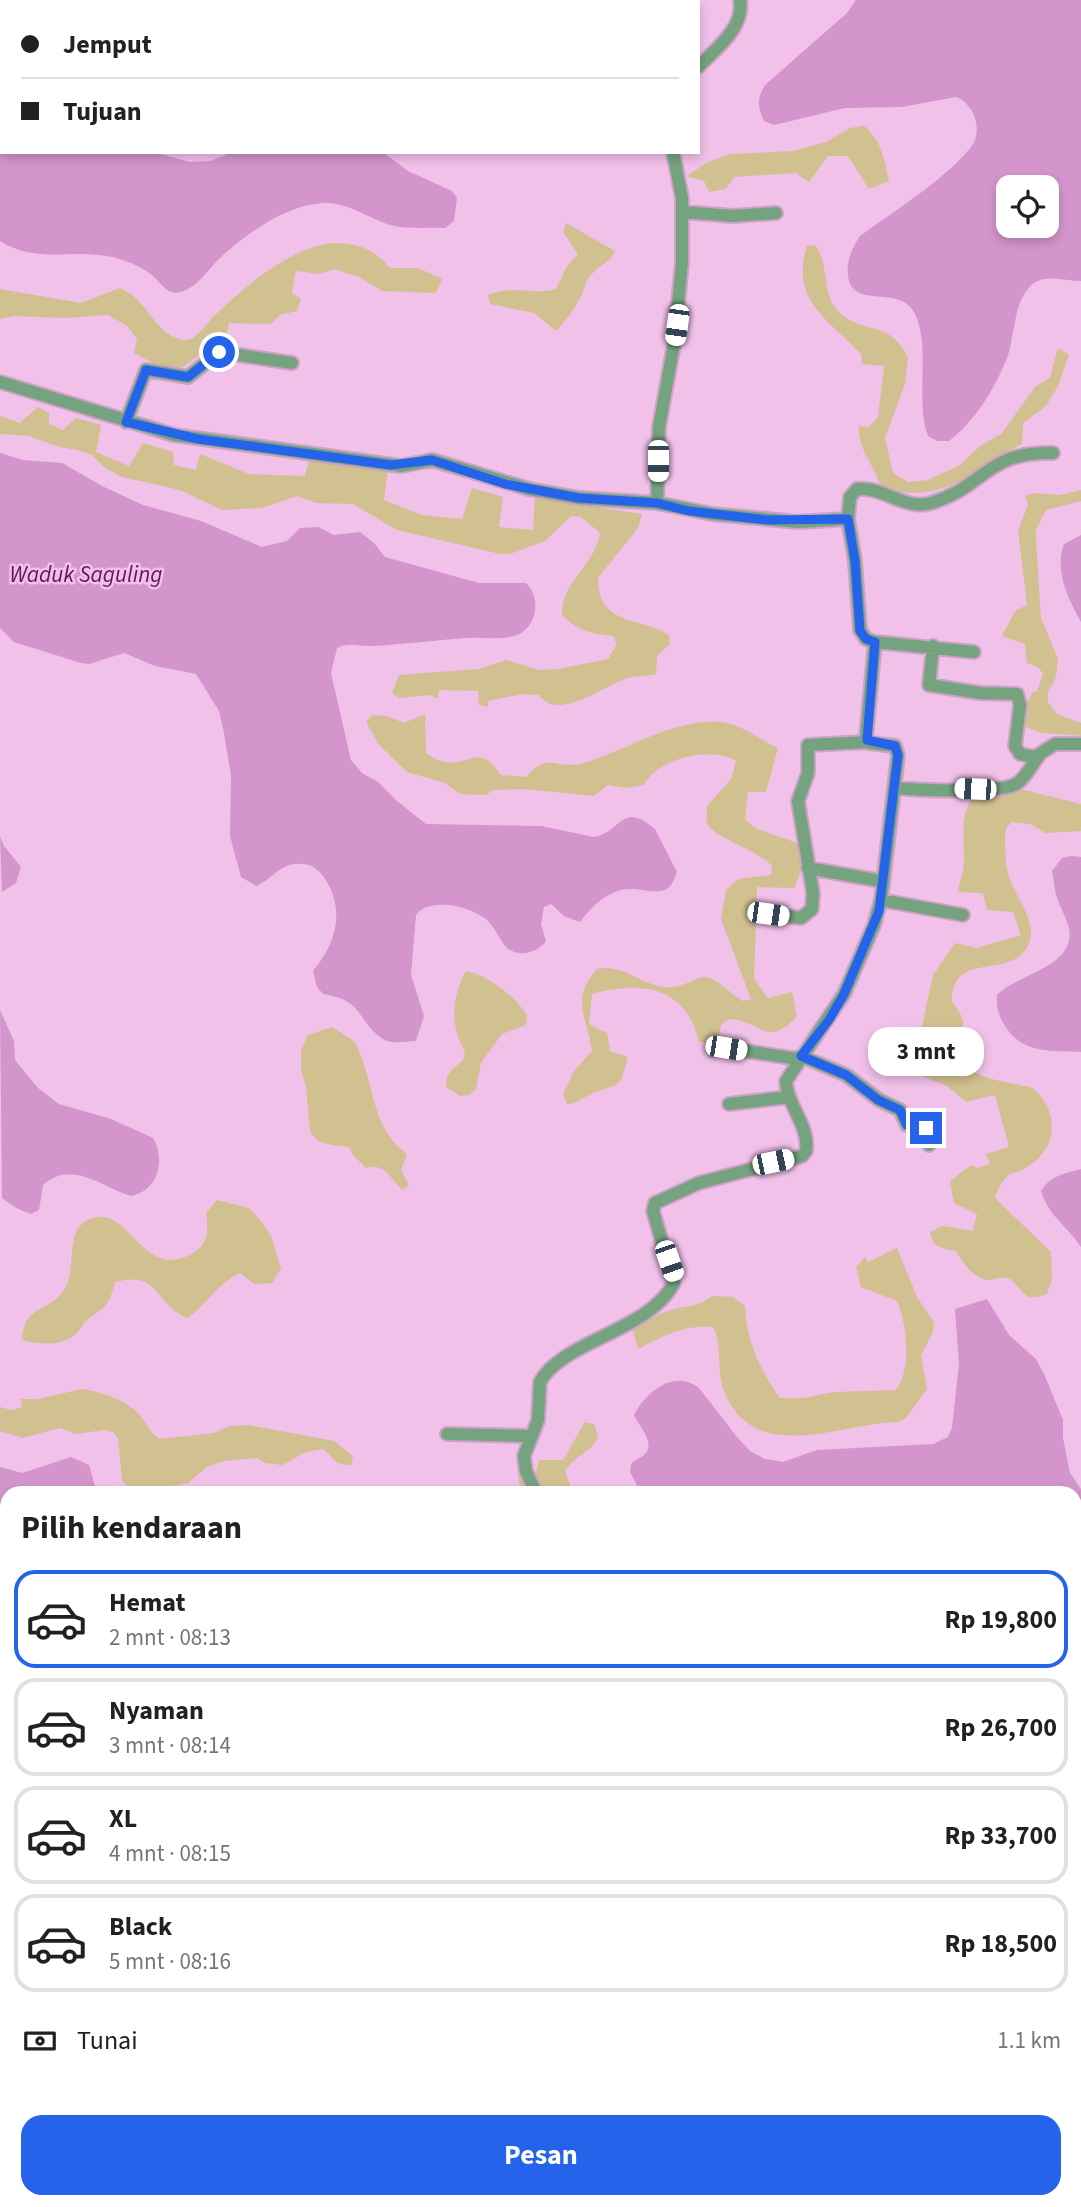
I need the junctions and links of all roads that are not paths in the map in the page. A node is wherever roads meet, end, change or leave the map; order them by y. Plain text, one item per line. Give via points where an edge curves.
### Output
1 (740, 0) edge
2 (700, 65) edge
3 (673, 154) edge
4 (682, 212) junction
5 (776, 213) dead end
6 (292, 363) dead end
7 (0, 382) edge
8 (126, 422) junction
9 (1053, 453) dead end
10 (657, 503) junction
11 (848, 519) junction
12 (875, 642) junction
13 (933, 646) junction
14 (974, 652) dead end
15 (868, 742) junction
16 (1081, 744) edge
17 (1040, 754) junction
18 (895, 788) junction
19 (808, 868) junction
20 (881, 881) junction
21 (881, 900) junction
22 (768, 914) dead end
23 (963, 915) dead end
24 (713, 1050) dead end
25 (799, 1058) junction
26 (789, 1097) junction
27 (729, 1104) dead end
28 (929, 1145) dead end
29 (447, 1434) dead end
30 (531, 1436) junction
31 (534, 1486) edge

1 - 2 street via 737,23
3 - 4 street
4 - 5 street
4 - 10 street via 679,306 659,427
6 - 8 street via 219,352 188,377 146,370
7 - 8 street
8 - 10 street via 198,439 391,465 432,460 529,489 579,498
9 - 11 street via 1006,458 964,488 929,503 910,503 858,489 850,497
10 - 11 street via 767,520
11 - 12 street via 860,631
12 - 13 street
12 - 15 street
13 - 14 street
13 - 17 street via 929,685 1017,694 1015,746 1026,756
15 - 18 street via 897,747
15 - 19 street via 808,745 808,773 798,801
16 - 17 street via 1055,744
17 - 18 street via 1020,780 1007,787
18 - 20 street
19 - 20 street
19 - 22 street via 814,900 810,913 801,918
20 - 21 street
21 - 23 street
21 - 25 street via 844,994
24 - 25 street
25 - 26 street via 786,1081
25 - 28 street via 846,1075 895,1107 907,1125 926,1128
26 - 27 street
26 - 30 street via 806,1134 805,1153 699,1183 657,1201 653,1211 674,1275 671,1290 648,1311 547,1371 540,1382 538,1420
29 - 30 street
30 - 31 street via 524,1456

